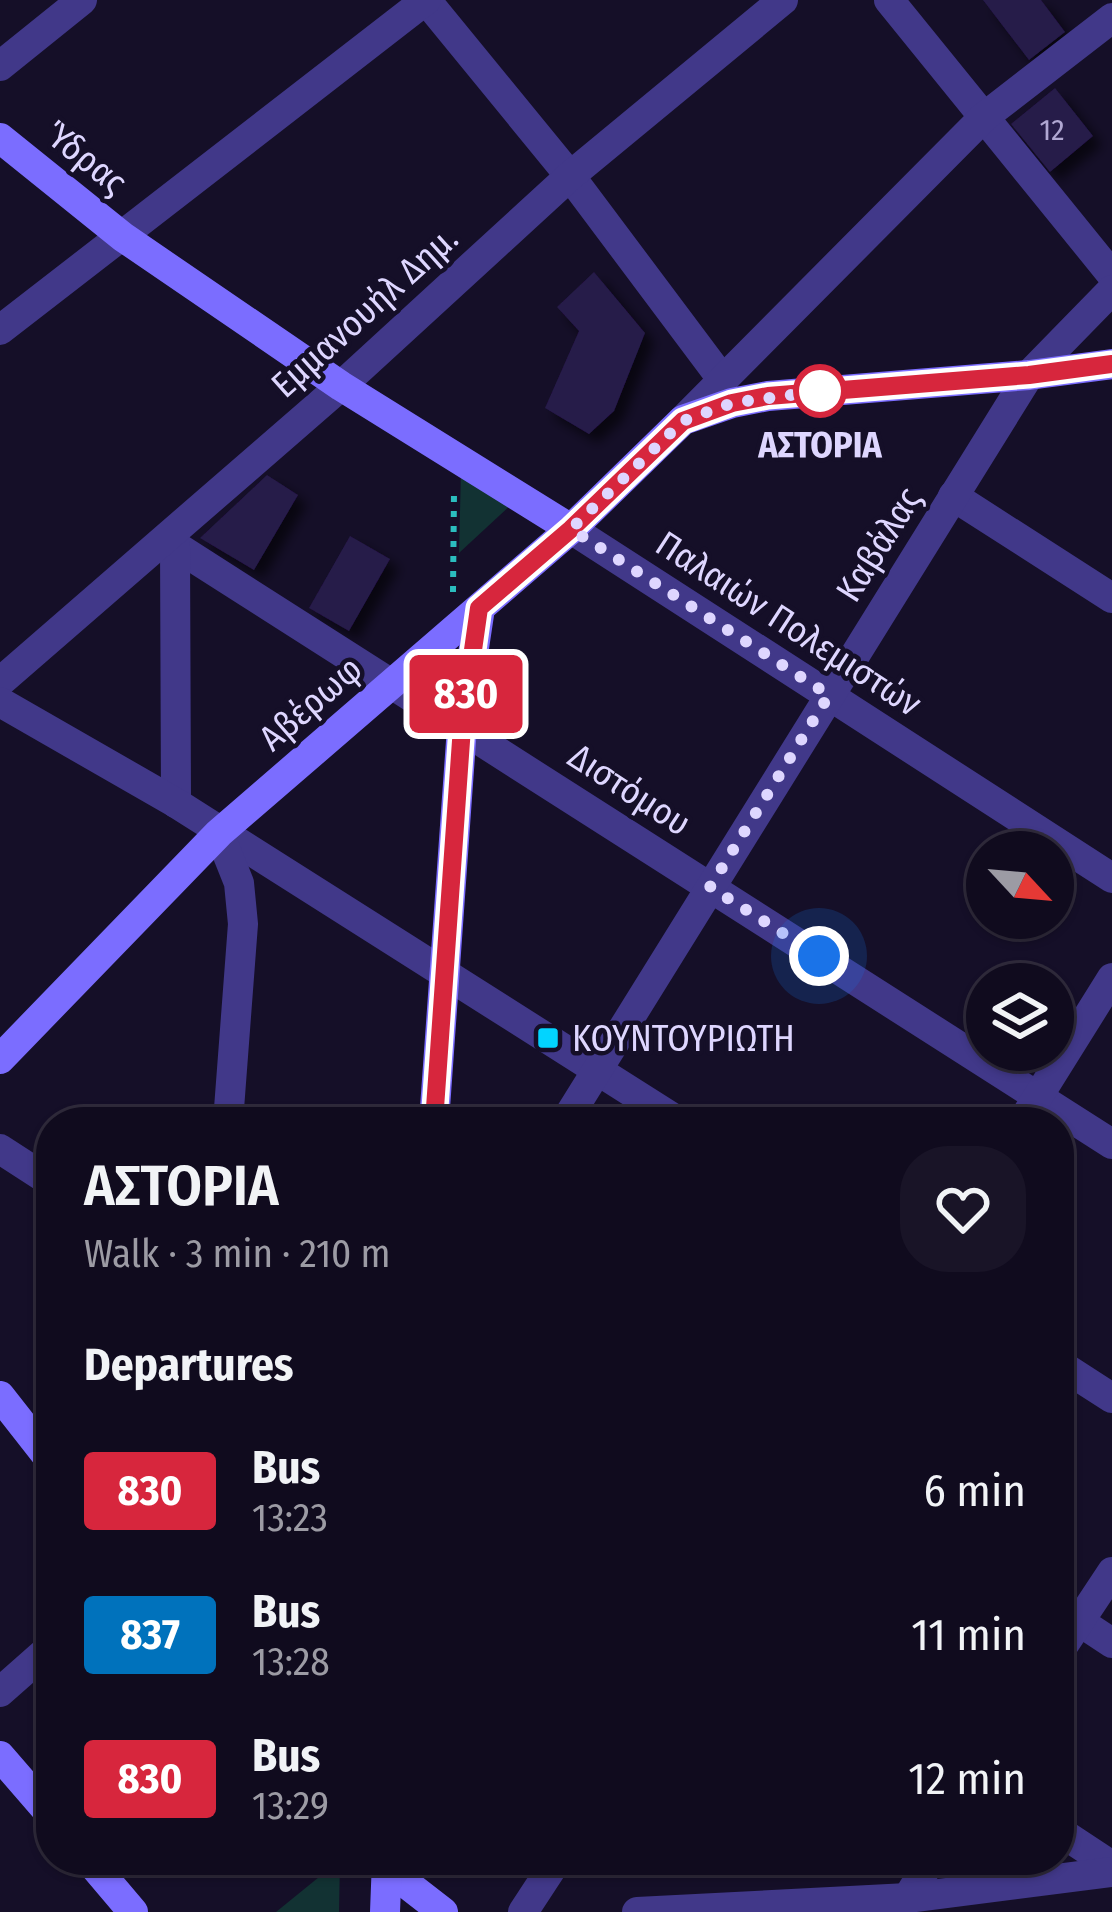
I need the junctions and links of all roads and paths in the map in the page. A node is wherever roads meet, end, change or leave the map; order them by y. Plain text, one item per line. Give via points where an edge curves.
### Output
1 (82, 0) edge
2 (426, 0) edge
3 (783, 0) edge
4 (890, 0) edge
5 (1112, 18) edge
6 (0, 66) edge
7 (984, 117) junction
8 (0, 138) edge
9 (570, 176) junction
10 (123, 236) junction
11 (1112, 275) edge
12 (1112, 290) edge
13 (0, 330) edge
14 (1112, 364) edge
15 (1029, 375) junction
16 (722, 379) junction
17 (341, 386) junction
18 (683, 421) junction
19 (455, 457) junction
20 (953, 496) junction
21 (571, 529) junction
22 (170, 543) junction
23 (1112, 598) edge
24 (479, 608) junction
25 (452, 632) junction
26 (0, 682) edge
27 (393, 683) junction
28 (829, 695) junction
29 (0, 702) edge
30 (462, 727) junction
31 (176, 803) junction
32 (219, 832) junction
33 (1112, 878) edge
34 (710, 887) junction
35 (443, 971) junction
36 (1112, 978) edge
37 (0, 1059) edge
38 (598, 1071) junction
39 (229, 1107) edge
40 (435, 1107) edge
41 (575, 1107) edge
42 (655, 1107) edge
43 (1027, 1107) edge
44 (1031, 1107) edge
45 (1074, 1128) edge
46 (1112, 1144) edge
47 (0, 1149) edge
48 (36, 1172) edge
49 (1074, 1374) edge
50 (0, 1396) edge
51 (1112, 1398) edge
52 (36, 1442) edge
53 (1112, 1572) edge
54 (1074, 1609) edge
55 (1074, 1617) edge
56 (1112, 1643) edge
57 (36, 1660) edge
58 (0, 1692) edge
59 (0, 1756) edge
60 (36, 1798) edge
61 (1074, 1842) edge
62 (1112, 1869) edge
63 (102, 1875) edge
64 (383, 1875) edge
65 (397, 1875) edge
66 (547, 1875) edge
67 (922, 1875) edge
68 (903, 1905) edge
69 (133, 1912) edge
70 (385, 1912) edge
71 (443, 1912) edge
72 (523, 1912) edge
73 (637, 1912) edge

1 - 6 street
2 - 9 street
2 - 10 street
3 - 9 street, Εμμανουήλ Δημ.
4 - 7 street
5 - 7 street
7 - 11 street
7 - 16 street
8 - 10 street, Ύδρας
9 - 16 street
9 - 17 street, Εμμανουήλ Δημ.
10 - 13 street
10 - 17 street, Παλαιών Πολεμιστών
12 - 15 street, Καβάλας
14 - 15 street
15 - 18 street via 768,396
15 - 20 street, Καβάλας
16 - 18 street
17 - 19 street, Παλαιών Πολεμιστών
17 - 22 street, Εμμανουήλ Δημ.
18 - 21 street, Αβέρωφ
19 - 21 street, Παλαιών Πολεμιστών
19 - 25 path
20 - 23 street
20 - 28 street, Καβάλας
21 - 24 street, Αβέρωφ
21 - 28 street, Παλαιών Πολεμιστών
22 - 26 street, Εμμανουήλ Δημ.
22 - 27 street, Διστόμου
22 - 31 street
24 - 25 street, Αβέρωφ
24 - 30 street
25 - 27 street, Αβέρωφ
27 - 30 street, Διστόμου
27 - 32 street, Αβέρωφ
28 - 33 street, Παλαιών Πολεμιστών
28 - 34 street, Καβάλας
29 - 31 street
30 - 34 street, Διστόμου
30 - 35 street
31 - 32 street
32 - 35 street
32 - 37 street, Αβέρωφ
32 - 39 street via 239,883 243,924
34 - 38 street, Καβάλας
34 - 43 street, Διστόμου
35 - 38 street
35 - 40 street
36 - 44 street
38 - 41 street, Καβάλας
38 - 42 street
45 - 46 street, Διστόμου
47 - 48 street
49 - 51 street
50 - 52 street
53 - 54 street
55 - 56 street
57 - 58 street
59 - 60 street
61 - 62 street
62 - 68 street
63 - 69 street
64 - 70 street
65 - 71 street
66 - 72 street
67 - 68 street
68 - 73 street

